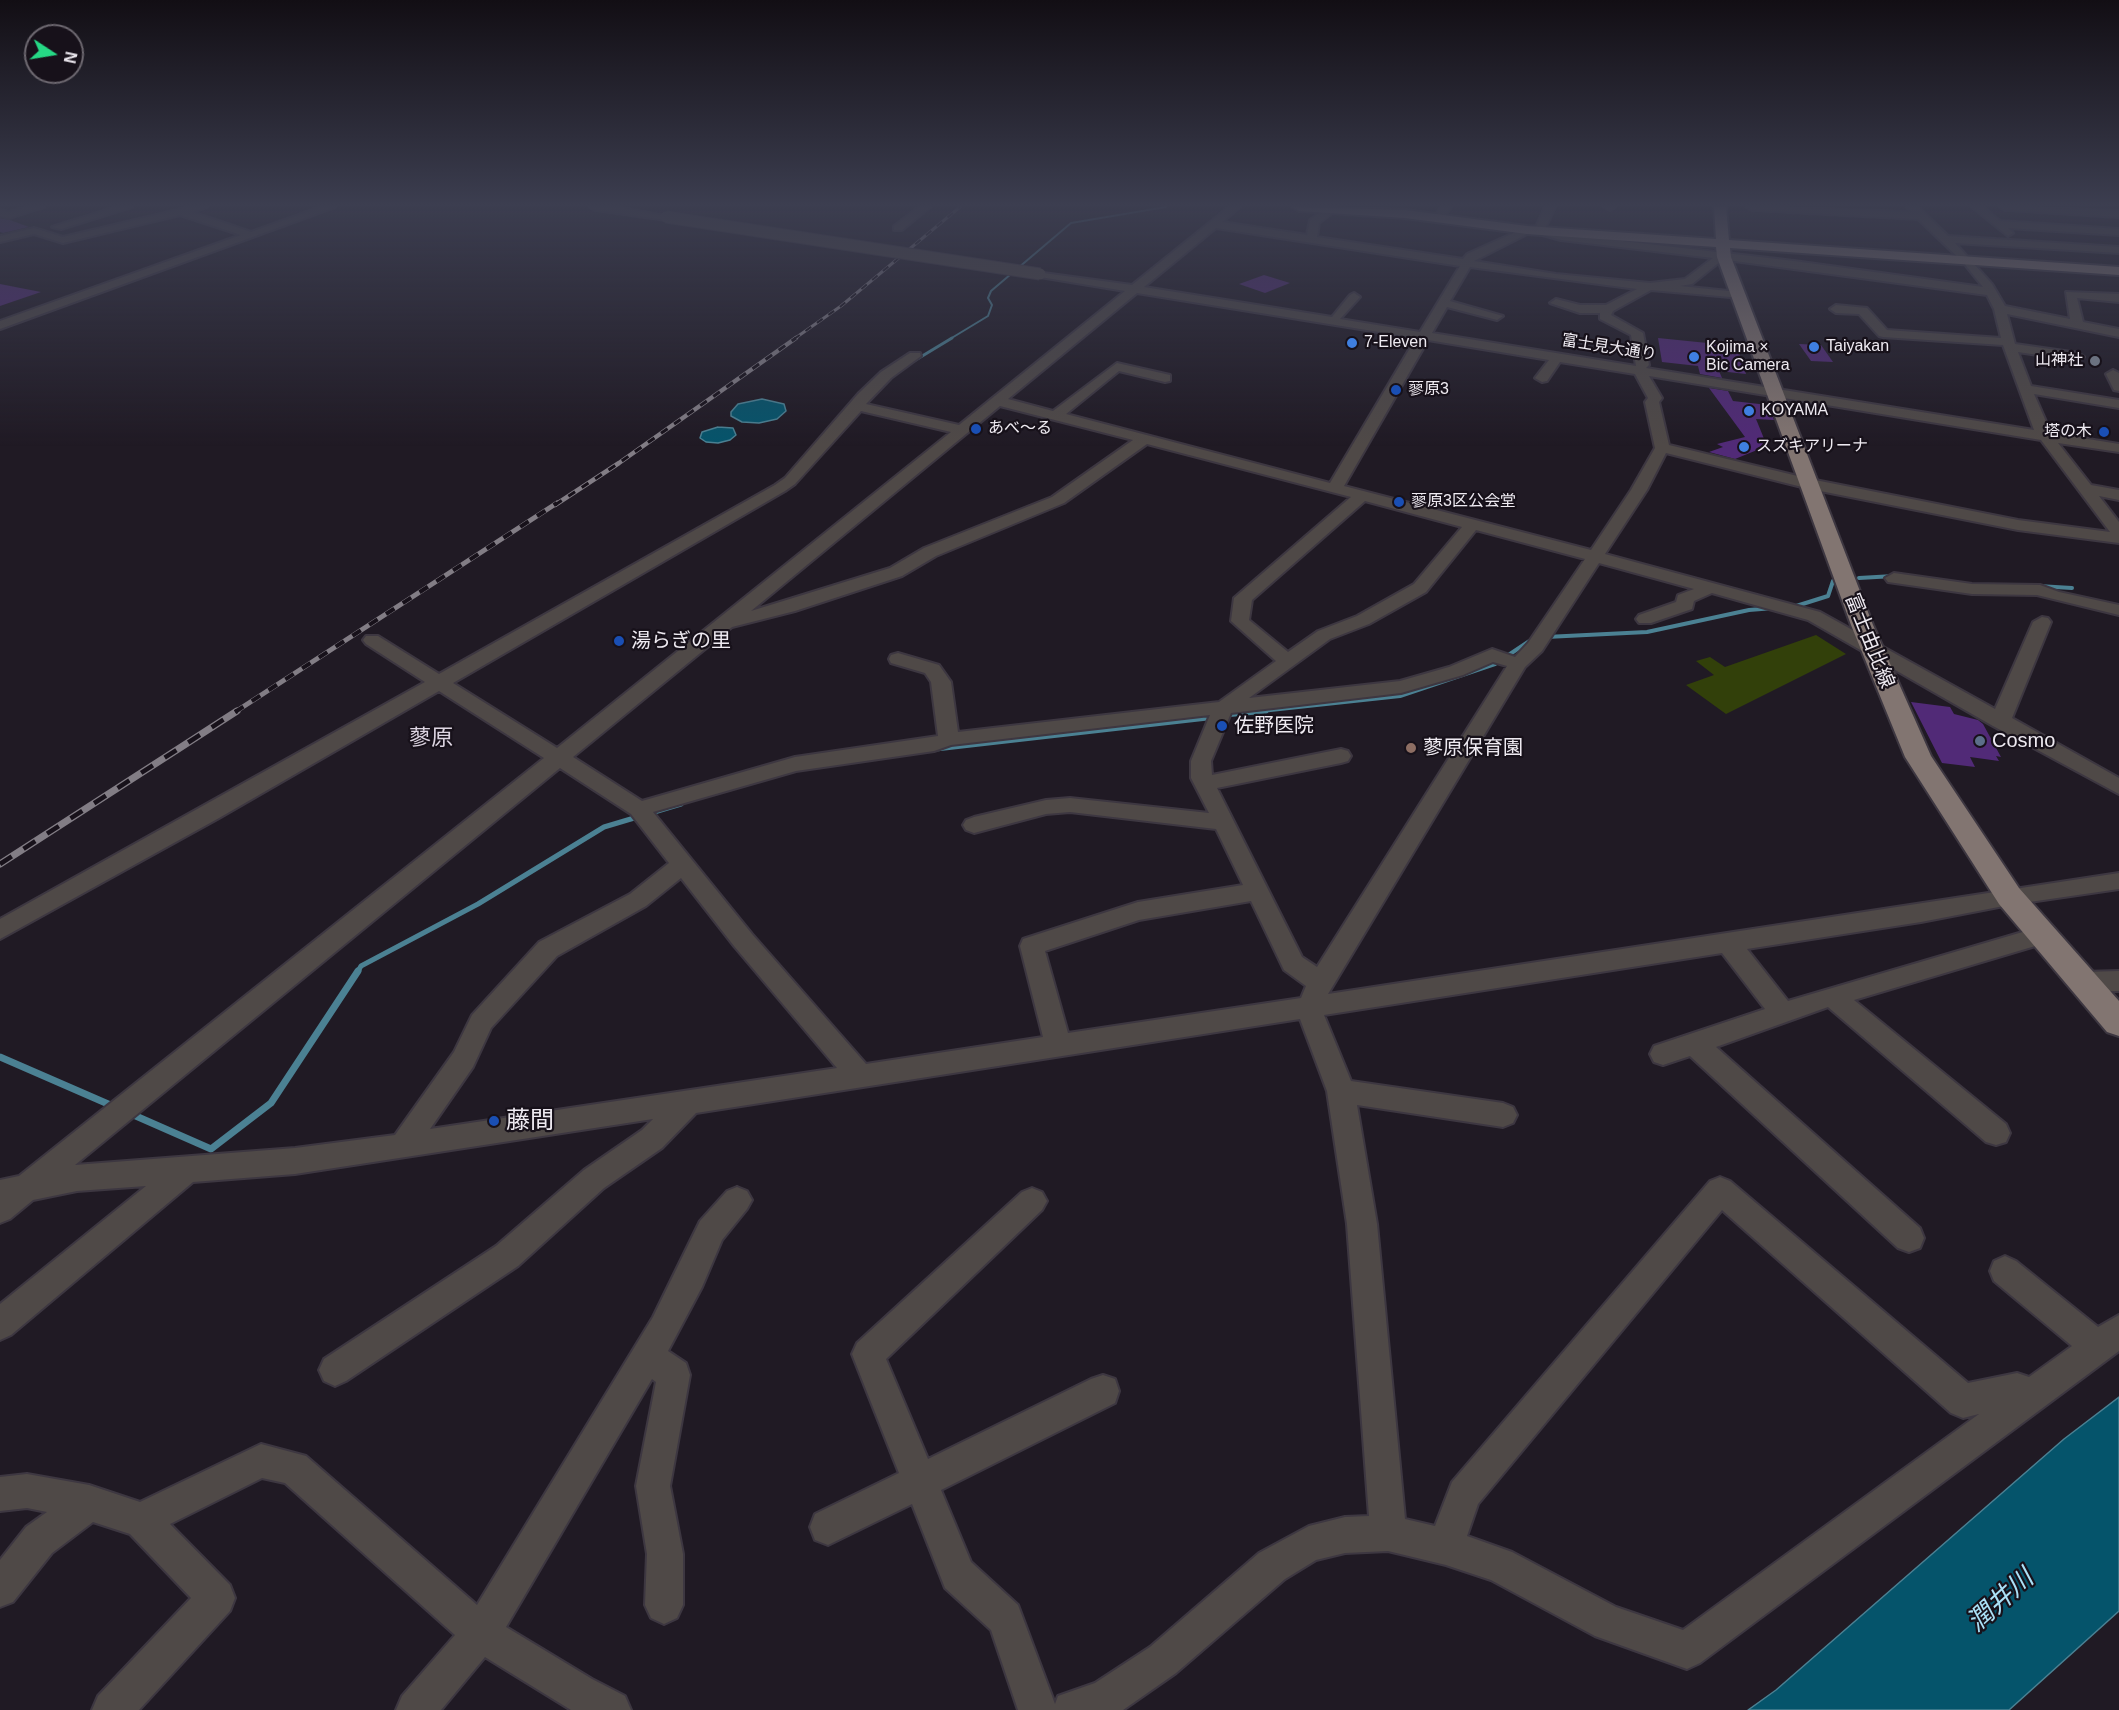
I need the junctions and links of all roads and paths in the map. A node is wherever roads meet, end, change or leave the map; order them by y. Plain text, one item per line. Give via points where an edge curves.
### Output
1 (107, 287) edge
2 (1135, 287) edge
3 (1141, 287) edge
4 (1141, 287) edge
5 (1453, 287) edge
6 (1649, 287) joint
7 (1735, 287) edge
8 (1955, 287) edge
9 (1987, 287) edge
10 (1991, 292) junction
11 (1738, 296) junction
12 (1354, 297) dead end
13 (2119, 298) edge
14 (1443, 303) junction
15 (1556, 303) dead end
16 (1608, 309) junction
17 (1836, 309) dead end
18 (2000, 309) junction
19 (1337, 316) junction
20 (1497, 316) dead end
21 (2078, 324) junction
22 (0, 325) edge
23 (1426, 333) junction
24 (2119, 333) edge
25 (2009, 344) junction
26 (915, 356) dead end
27 (1558, 356) junction
28 (2078, 357) dead end
29 (1641, 367) junction
30 (2119, 375) edge
31 (1165, 378) dead end
32 (1542, 378) dead end
33 (2119, 387) edge
34 (1774, 389) junction
35 (2027, 389) junction
36 (999, 401) junction
37 (2119, 404) edge
38 (858, 405) junction
39 (1056, 415) junction
40 (962, 430) junction
41 (2042, 431) junction
42 (1144, 439) junction
43 (2119, 440) edge
44 (1662, 448) junction
45 (2119, 448) edge
46 (1810, 484) junction
47 (1335, 488) junction
48 (2086, 489) junction
49 (2119, 495) edge
50 (1362, 496) junction
51 (1473, 524) junction
52 (2119, 533) edge
53 (2119, 538) edge
54 (1594, 556) junction
55 (1894, 578) dead end
56 (1710, 588) junction
57 (2119, 610) edge
58 (1645, 619) dead end
59 (726, 622) junction
60 (2042, 622) dead end
61 (372, 640) dead end
62 (1871, 648) junction
63 (898, 658) dead end
64 (1288, 661) junction
65 (1518, 664) junction
66 (438, 683) junction
67 (1222, 708) junction
68 (2000, 722) junction
69 (949, 739) junction
70 (1341, 756) dead end
71 (558, 759) junction
72 (1205, 783) junction
73 (2119, 787) edge
74 (642, 813) junction
75 (1226, 823) junction
76 (974, 825) dead end
77 (682, 865) junction
78 (2119, 881) edge
79 (1259, 891) junction
80 (2009, 896) junction
81 (0, 930) edge
82 (2043, 935) junction
83 (1728, 943) junction
84 (2119, 981) edge
85 (2083, 982) junction
86 (1315, 995) junction
87 (1832, 996) junction
88 (1783, 1013) junction
89 (2119, 1023) edge
90 (1695, 1044) junction
91 (1058, 1046) junction
92 (1663, 1054) dead end
93 (860, 1076) junction
94 (1341, 1091) junction
95 (688, 1103) junction
96 (1503, 1115) dead end
97 (1996, 1133) dead end
98 (403, 1146) junction
99 (184, 1172) junction
100 (31, 1186) junction
101 (0, 1193) edge
102 (737, 1200) dead end
103 (1032, 1200) dead end
104 (0, 1209) edge
105 (1908, 1238) dead end
106 (2005, 1271) dead end
107 (0, 1324) edge
108 (2109, 1339) edge
109 (646, 1355) junction
110 (335, 1370) dead end
111 (1103, 1391) dead end
112 (2031, 1396) junction
113 (920, 1480) junction
114 (0, 1494) edge
115 (89, 1503) junction
116 (141, 1520) junction
117 (828, 1527) dead end
118 (1388, 1533) junction
119 (1446, 1547) junction
120 (0, 1589) edge
121 (664, 1605) dead end
122 (481, 1633) junction
123 (112, 1710) edge
124 (416, 1710) edge
125 (611, 1710) edge
126 (1038, 1710) edge
127 (1072, 1710) edge

1 - 22 street
2 - 36 street
3 - 19 street, 富士見大通り
4 - 23 street, 富士見大通り
5 - 14 street
6 - 11 street
6 - 16 street
7 - 11 main road, 富士由比線
8 - 10 street
9 - 10 street
10 - 18 street
11 - 34 main road, 富士由比線
12 - 19 street
13 - 21 street via 2070,294
14 - 20 street
14 - 23 street
15 - 16 street via 1580,309
16 - 29 street via 1604,316 1637,333
17 - 25 street via 1863,311 1883,333
18 - 21 street
18 - 25 street
19 - 23 street, 富士見大通り
21 - 24 street
23 - 27 street, 富士見大通り
23 - 29 street, 富士見大通り
23 - 47 street
25 - 28 street
25 - 35 street
26 - 38 street via 886,375
27 - 29 street, 富士見大通り
27 - 32 street
29 - 34 street, 富士見大通り
29 - 44 street via 1655,398 1652,402
30 - 33 street via 2113,374
31 - 39 street via 1117,367
34 - 41 street, 富士見大通り
34 - 46 main road, 富士由比線
35 - 37 street
35 - 41 street
36 - 39 street
36 - 40 street
38 - 40 street
38 - 66 street via 780,488
39 - 42 street
40 - 59 street
41 - 43 street, 富士見大通り
41 - 45 street, 富士見大通り
41 - 48 street
42 - 47 street
42 - 59 street via 1058,500 930,552 897,572 789,607
44 - 46 street
44 - 54 street
46 - 53 street via 2018,525
46 - 62 main road, 富士由比線
47 - 50 street
48 - 49 street
48 - 52 street
50 - 51 street
50 - 64 street via 1243,598 1240,621
51 - 54 street
51 - 64 street via 1420,588 1364,620 1324,635
54 - 56 street
54 - 65 street via 1540,639
55 - 57 street via 1972,589 2040,590
56 - 58 street via 1684,599 1686,605
56 - 62 street via 1797,610
59 - 71 street
60 - 68 street
61 - 66 street
62 - 68 street
62 - 80 main road, 富士由比線 via 1918,757
63 - 69 street via 932,669 941,682
64 - 67 street
65 - 67 street via 1492,655 1456,671 1401,687
65 - 86 street
66 - 71 street
66 - 81 street
67 - 69 street
67 - 72 street via 1201,761
68 - 73 street
69 - 74 street via 795,764
70 - 72 street
71 - 74 street
71 - 100 street
72 - 75 street
74 - 77 street
75 - 76 street via 1070,805
75 - 79 street
77 - 93 street
77 - 98 street via 638,900 548,949 481,1022 464,1059
78 - 80 street
79 - 86 street via 1293,963
79 - 91 street via 1138,911 1032,946
80 - 82 main road, 富士由比線
80 - 83 street
82 - 85 main road, 富士由比線
82 - 87 street
83 - 86 street
83 - 88 street
84 - 85 street
85 - 89 main road, 富士由比線
86 - 91 street
86 - 94 street
87 - 88 street
87 - 97 street
88 - 90 street
90 - 92 street
90 - 105 street
91 - 93 street
93 - 95 street
94 - 96 street
94 - 118 street via 1362,1224
95 - 98 street
95 - 110 street via 652,1139 594,1179 507,1256
98 - 99 street
99 - 100 street via 77,1178
99 - 107 street
100 - 101 street
100 - 104 street
102 - 109 street via 711,1230 691,1277
103 - 113 street via 868,1354
106 - 108 street
108 - 112 street
109 - 121 street via 674,1375 653,1486 664,1554
109 - 122 street
111 - 113 street
112 - 119 street via 1688,1650 1608,1623 1499,1565
112 - 119 street via 2018,1389 1963,1401 1720,1190 1464,1494
113 - 117 street
113 - 126 street via 958,1575 1005,1618
114 - 115 street via 27,1491
115 - 116 street
115 - 120 street via 39,1540
116 - 122 street via 261,1461 294,1468
116 - 123 street via 217,1598
118 - 119 street
118 - 127 street via 1345,1535 1310,1544 1272,1566 1163,1660 1105,1699
122 - 124 street
122 - 125 street

